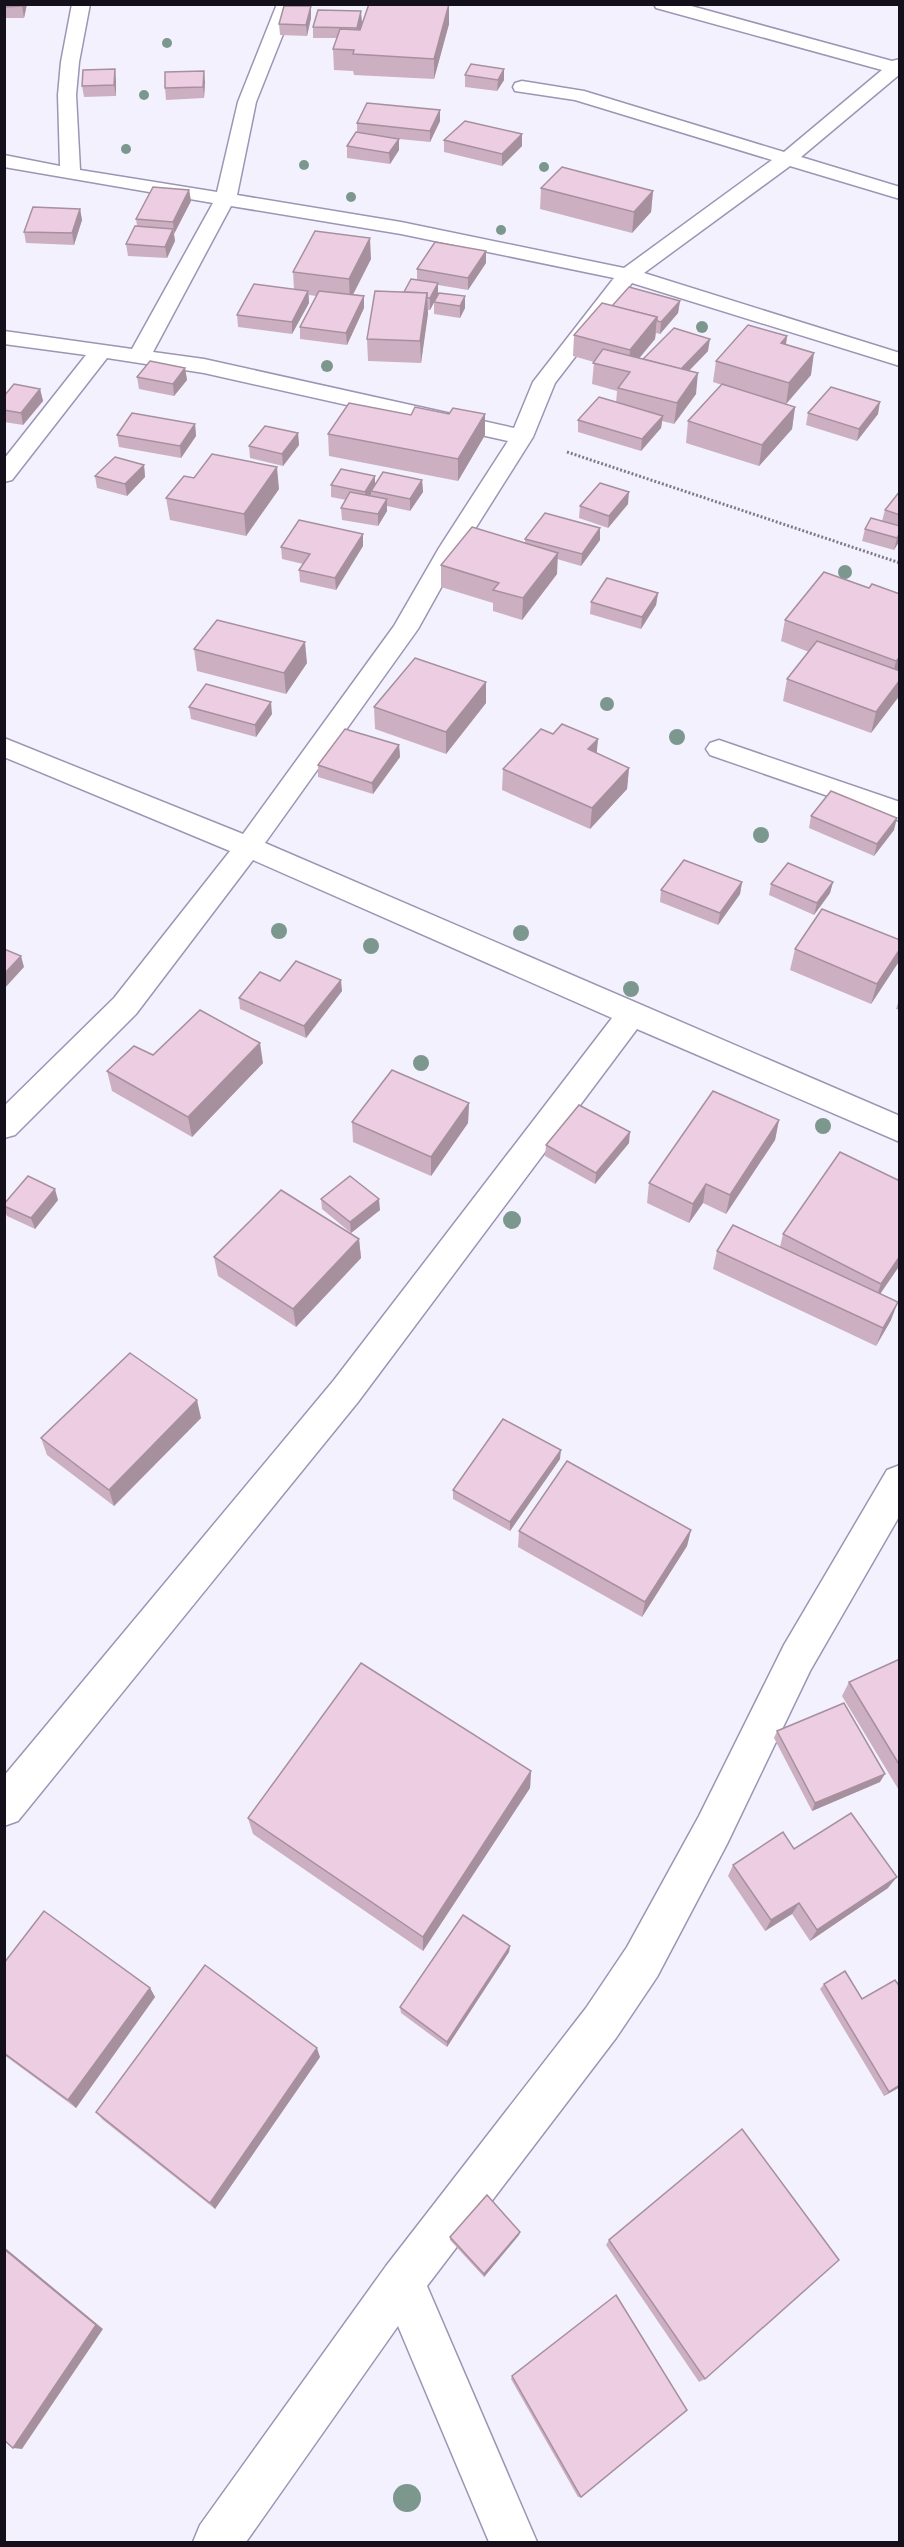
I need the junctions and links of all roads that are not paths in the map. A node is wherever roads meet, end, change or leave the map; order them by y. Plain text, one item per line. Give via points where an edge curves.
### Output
1 (81, 4) edge
2 (286, 4) edge
3 (662, 4) edge
4 (898, 67) edge
5 (522, 87) dead end
6 (788, 158) junction
7 (4, 160) edge
8 (70, 174) junction
9 (900, 193) edge
10 (226, 198) junction
11 (628, 275) junction
12 (4, 337) edge
13 (101, 351) junction
14 (139, 357) junction
15 (900, 360) edge
16 (522, 437) junction
17 (4, 475) edge
18 (4, 747) edge
19 (719, 749) dead end
20 (900, 812) edge
21 (249, 847) junction
22 (631, 1015) junction
23 (4, 1126) edge
24 (900, 1130) edge
25 (900, 1481) edge
26 (4, 1807) edge
27 (402, 2282) junction
28 (217, 2542) edge
29 (513, 2542) edge

1 - 8 street via 70,62
2 - 10 street via 247,102
3 - 4 street
4 - 6 street
5 - 6 street via 577,95
6 - 9 street
6 - 11 street
7 - 8 street
8 - 10 street
10 - 11 street via 401,228
10 - 14 street
11 - 15 street
11 - 16 street via 544,382
12 - 13 street
13 - 14 street
13 - 17 street
14 - 16 street via 204,366
16 - 21 street via 405,629
18 - 21 street
19 - 20 street
21 - 22 street
21 - 23 street via 124,1006
22 - 24 street
22 - 26 street via 346,1391
25 - 27 street via 797,1658 713,1830 642,1962 601,2023
27 - 28 street
27 - 29 street

